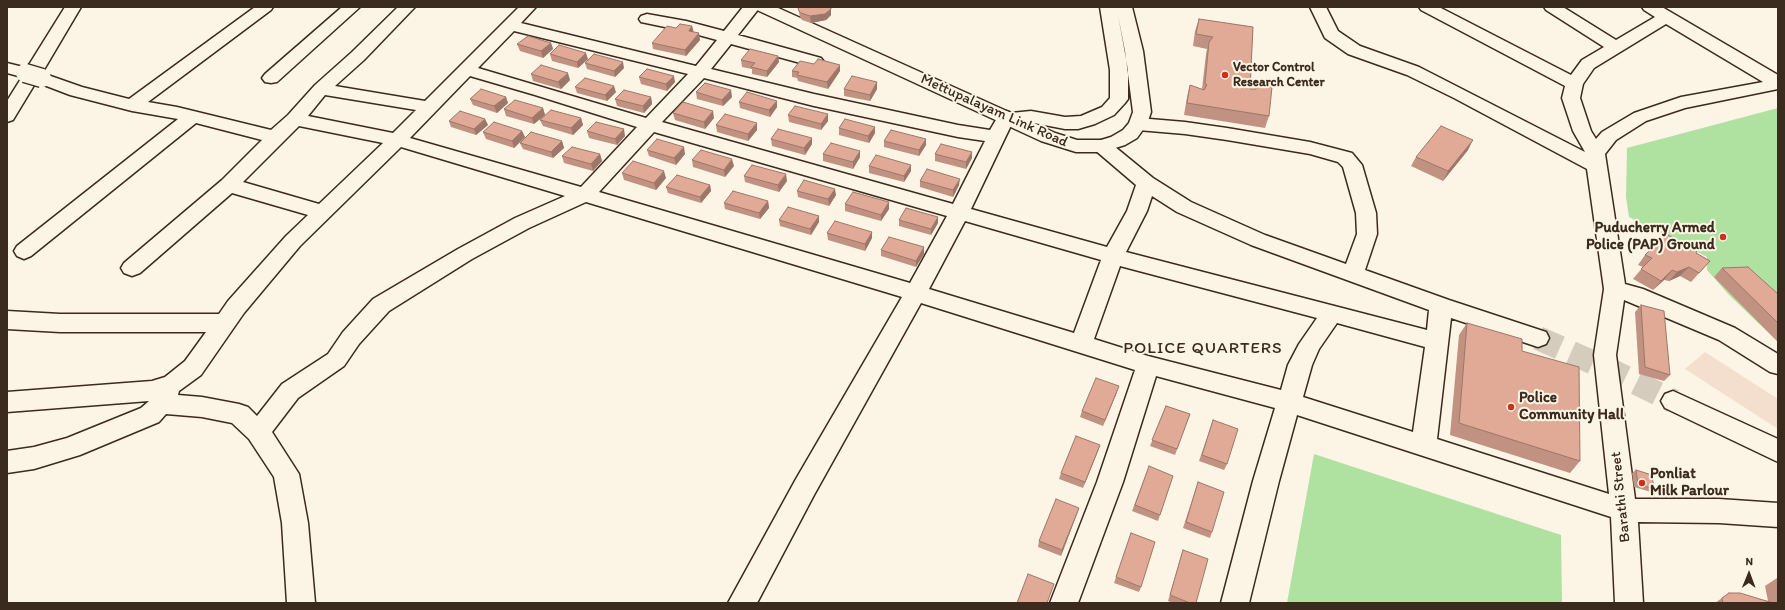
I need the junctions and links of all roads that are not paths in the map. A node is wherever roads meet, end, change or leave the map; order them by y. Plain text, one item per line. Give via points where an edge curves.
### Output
1 (73, 7) edge
2 (265, 7) edge
3 (352, 7) edge
4 (407, 7) edge
5 (528, 7) edge
6 (752, 7) edge
7 (763, 7) edge
8 (1108, 7) edge
9 (1124, 7) edge
10 (1318, 7) edge
11 (1427, 7) edge
12 (1552, 7) edge
13 (1650, 7) edge
14 (1666, 17) junction
15 (647, 19) dead end
16 (509, 26) junction
17 (728, 37) junction
18 (1616, 47) junction
19 (815, 62) edge
20 (466, 70) junction
21 (18, 72) edge
22 (700, 72) junction
23 (271, 78) dead end
24 (1574, 84) junction
25 (1778, 84) edge
26 (322, 89) junction
27 (132, 105) junction
28 (429, 107) junction
29 (7, 116) edge
30 (192, 117) junction
31 (1006, 117) junction
32 (295, 120) junction
33 (1138, 124) junction
34 (650, 125) junction
35 (275, 137) junction
36 (996, 137) junction
37 (397, 140) junction
38 (1102, 146) junction
39 (1596, 160) junction
40 (1146, 183) junction
41 (229, 185) junction
42 (585, 195) junction
43 (323, 212) junction
44 (959, 212) junction
45 (24, 251) dead end
46 (1113, 256) junction
47 (132, 268) dead end
48 (1353, 274) junction
49 (1615, 289) junction
50 (915, 293) junction
51 (1441, 306) junction
52 (1332, 314) junction
53 (7, 320) edge
54 (224, 323) junction
55 (1538, 338) tunnel mouth
56 (1436, 341) junction
57 (1081, 345) junction
58 (1148, 365) junction
59 (1778, 365) edge
60 (167, 394) junction
61 (1673, 401) tunnel mouth
62 (7, 402) edge
63 (1288, 402) junction
64 (258, 432) junction
65 (1424, 444) junction
66 (1778, 451) edge
67 (7, 462) edge
68 (1624, 510) junction
69 (1778, 515) edge
70 (301, 603) edge
71 (742, 603) edge
72 (1064, 603) edge
73 (1235, 603) edge
74 (1629, 603) edge

1 - 29 street
2 - 27 street
3 - 23 street
4 - 26 street
5 - 16 street
6 - 17 street
7 - 31 street, Mettupalayam Link Road
8 - 31 street via 1119,70 1119,99 1108,111 1078,123 1031,117
9 - 33 street via 1134,51 1142,112
10 - 39 street via 1332,34 1354,50 1413,71
11 - 24 street
12 - 18 street
13 - 14 street
14 - 18 street
14 - 25 street
15 - 17 street
16 - 20 street
16 - 22 street
17 - 19 street
17 - 22 street
18 - 24 street via 1588,64
20 - 28 street
20 - 34 street
21 - 27 street via 76,91
22 - 34 street
22 - 36 street via 814,100
24 - 39 street via 1571,98 1582,131
25 - 39 street via 1681,103 1640,117 1609,136
26 - 28 street
26 - 32 street
27 - 30 street
28 - 37 street
30 - 35 street
30 - 45 street
31 - 36 street
31 - 38 street, Mettupalayam Link Road via 1048,137 1076,146
32 - 35 street
32 - 37 street
33 - 38 street, Mettupalayam Link Road via 1130,134
33 - 48 street via 1234,135 1310,148 1345,157 1352,165 1366,213 1367,234
34 - 42 street
34 - 44 street
35 - 41 street
36 - 44 street
37 - 42 street
37 - 43 street
38 - 40 street
39 - 49 street, Barathi Street
40 - 46 street via 1137,211
40 - 48 street via 1220,224
41 - 43 street
41 - 47 street
42 - 50 street
42 - 64 street via 522,223 381,305 351,338 336,360 290,391
43 - 54 street via 271,265
44 - 46 street
44 - 50 street
46 - 52 street
46 - 57 street
48 - 51 street
49 - 59 street via 1727,334
49 - 68 street, Barathi Street via 1605,355
50 - 57 street
50 - 71 street
51 - 55 street
51 - 56 street
52 - 56 street
52 - 63 street via 1310,344
53 - 54 street via 60,323
54 - 60 street via 193,368
56 - 65 street
57 - 58 street
58 - 63 street
58 - 72 street via 1110,482
60 - 62 street via 152,391
60 - 64 street via 202,407 239,414
60 - 67 street via 150,415 71,448
61 - 66 street
63 - 65 street
63 - 73 street
64 - 70 street via 286,474 295,523
65 - 68 street
68 - 69 street via 1719,511
68 - 74 street, Barathi Street

